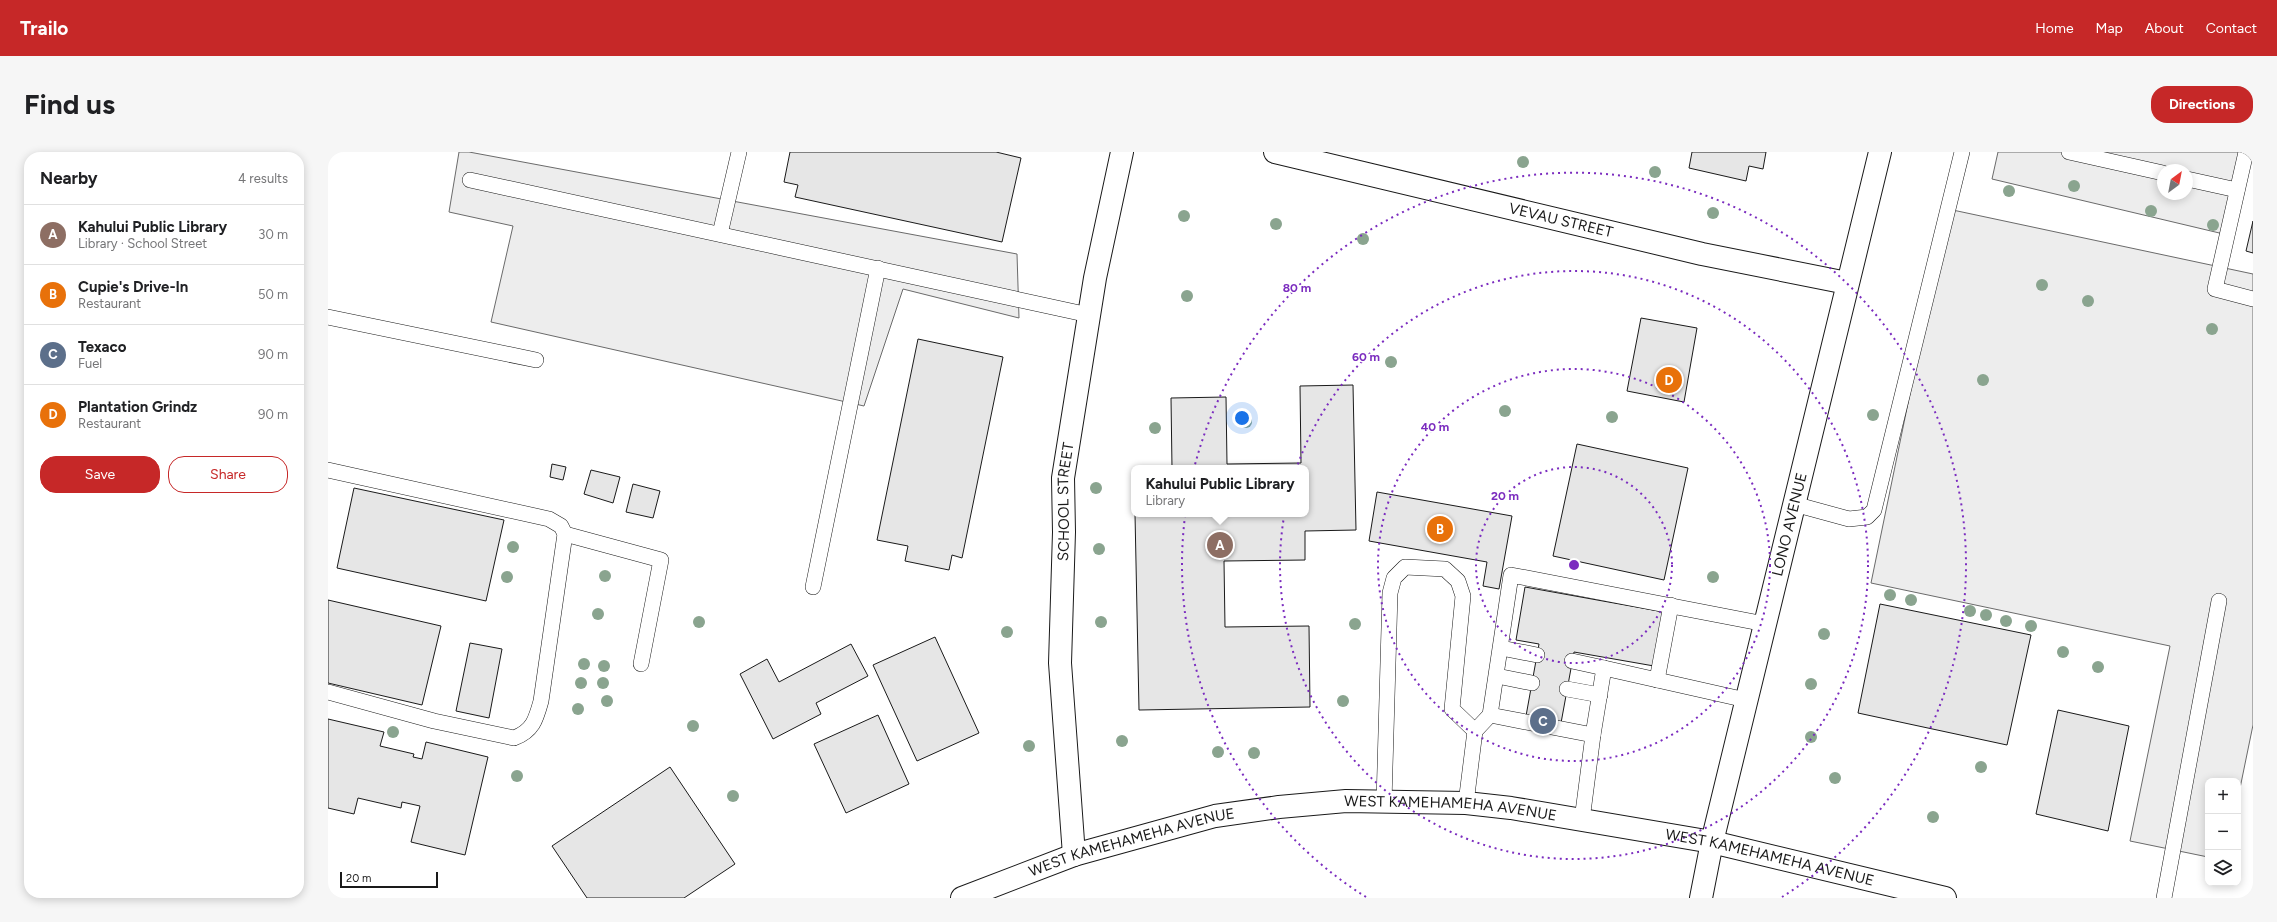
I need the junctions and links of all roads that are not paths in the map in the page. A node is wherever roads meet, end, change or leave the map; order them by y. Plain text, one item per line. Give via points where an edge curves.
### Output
1 (739, 152) edge
2 (1122, 152) edge
3 (1275, 152) edge
4 (1880, 152) edge
5 (1962, 152) edge
6 (2069, 152) edge
7 (2246, 152) edge
8 (2157, 172) edge
9 (470, 180) dead end
10 (2193, 180) edge
11 (2237, 190) junction
12 (720, 234) junction
13 (878, 268) junction
14 (1847, 283) junction
15 (2253, 299) edge
16 (1089, 314) junction
17 (328, 317) edge
18 (536, 360) dead end
19 (328, 470) edge
20 (1794, 504) junction
21 (566, 534) junction
22 (813, 586) dead end
23 (2219, 601) dead end
24 (1671, 606) junction
25 (1765, 624) junction
26 (1501, 648) junction
27 (1537, 655) dead end
28 (1572, 661) dead end
29 (641, 664) dead end
30 (1604, 668) junction
31 (1497, 676) junction
32 (1657, 680) junction
33 (1532, 683) dead end
34 (1567, 689) dead end
35 (328, 692) edge
36 (1600, 695) junction
37 (1746, 700) junction
38 (1490, 715) junction
39 (1475, 731) junction
40 (1593, 736) junction
41 (1384, 802) junction
42 (1466, 803) junction
43 (1582, 820) junction
44 (1712, 842) junction
45 (1074, 855) junction
46 (962, 898) edge
47 (1701, 898) edge
48 (1945, 898) edge
49 (2164, 898) edge

1 - 12 lane
2 - 16 street, SCHOOL STREET
3 - 14 street, VEVAU STREET via 1702,254
4 - 14 street, LONO AVENUE
5 - 20 lane via 1874,510 1867,517 1849,518
6 - 8 lane
7 - 11 lane
9 - 12 lane
10 - 11 lane
11 - 15 lane via 2215,289
12 - 13 lane
13 - 16 lane
13 - 22 lane
14 - 20 street, LONO AVENUE
16 - 45 street, SCHOOL STREET via 1063,478 1060,663
17 - 18 lane
19 - 21 lane via 549,519 561,526
20 - 25 street, LONO AVENUE
21 - 29 lane via 661,560
21 - 35 lane via 541,701 536,719 526,733 514,738 434,721
23 - 49 lane
24 - 25 lane
24 - 26 lane via 1511,575
24 - 32 lane
25 - 37 street, LONO AVENUE
26 - 27 lane
26 - 31 lane
28 - 30 lane
30 - 32 lane
30 - 36 lane
31 - 33 lane
31 - 38 lane
32 - 37 lane
34 - 36 lane
36 - 40 lane
37 - 44 street, LONO AVENUE
38 - 39 lane
38 - 40 lane
39 - 41 lane via 1452,709 1463,596 1458,581 1445,569 1405,566 1394,578 1390,593
39 - 42 lane
40 - 43 lane
41 - 42 street, WEST KAMEHAMEHA AVENUE
41 - 45 street, WEST KAMEHAMEHA AVENUE via 1346,801 1215,816
42 - 43 street, WEST KAMEHAMEHA AVENUE
43 - 44 street, WEST KAMEHAMEHA AVENUE
44 - 47 street, LONO AVENUE
44 - 48 street, WEST KAMEHAMEHA AVENUE
45 - 46 street, WEST KAMEHAMEHA AVENUE

